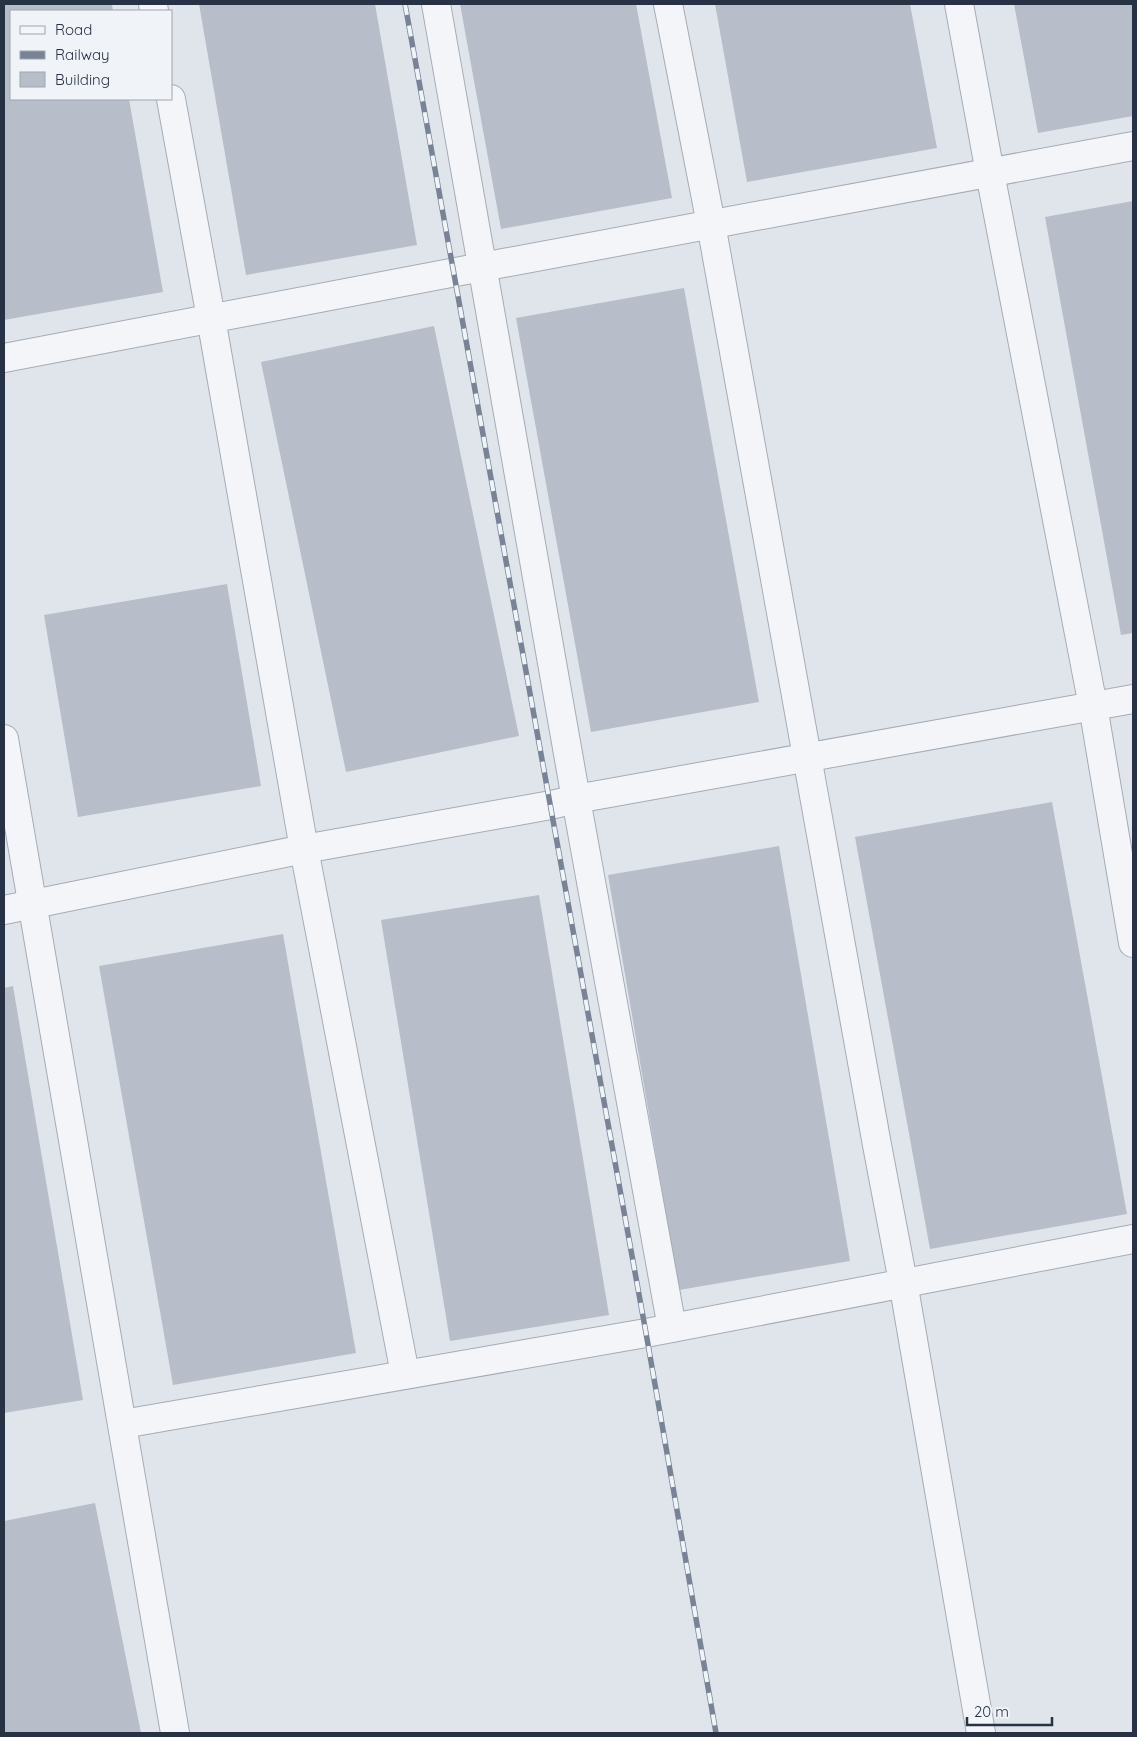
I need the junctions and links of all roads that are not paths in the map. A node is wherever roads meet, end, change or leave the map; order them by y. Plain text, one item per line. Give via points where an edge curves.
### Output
1 (436, 4) edge
2 (668, 4) edge
3 (959, 4) edge
4 (171, 100) edge
5 (1133, 146) edge
6 (990, 173) junction
7 (711, 224) junction
8 (482, 267) junction
9 (211, 318) junction
10 (4, 358) edge
11 (1133, 699) edge
12 (1094, 706) junction
13 (4, 739) edge
14 (808, 756) junction
15 (576, 798) junction
16 (304, 849) junction
17 (32, 904) junction
18 (4, 910) edge
19 (1133, 943) edge
20 (1133, 1239) edge
21 (903, 1282) junction
22 (672, 1328) junction
23 (406, 1374) junction
24 (123, 1424) junction
25 (175, 1733) edge
26 (981, 1733) edge

1 - 8 lane
2 - 7 lane
3 - 6 lane
4 - 9 lane
5 - 6 lane
6 - 7 lane
6 - 12 lane
7 - 8 lane
7 - 14 lane
8 - 9 lane
8 - 15 lane
9 - 10 lane
9 - 16 lane
11 - 12 lane
12 - 14 lane
12 - 19 lane
13 - 17 lane
14 - 15 lane
14 - 21 lane
15 - 16 lane
15 - 22 lane
16 - 17 lane
16 - 23 lane
17 - 18 lane
17 - 24 lane
20 - 21 lane
21 - 22 lane
21 - 26 lane
22 - 23 lane
23 - 24 lane
24 - 25 lane

